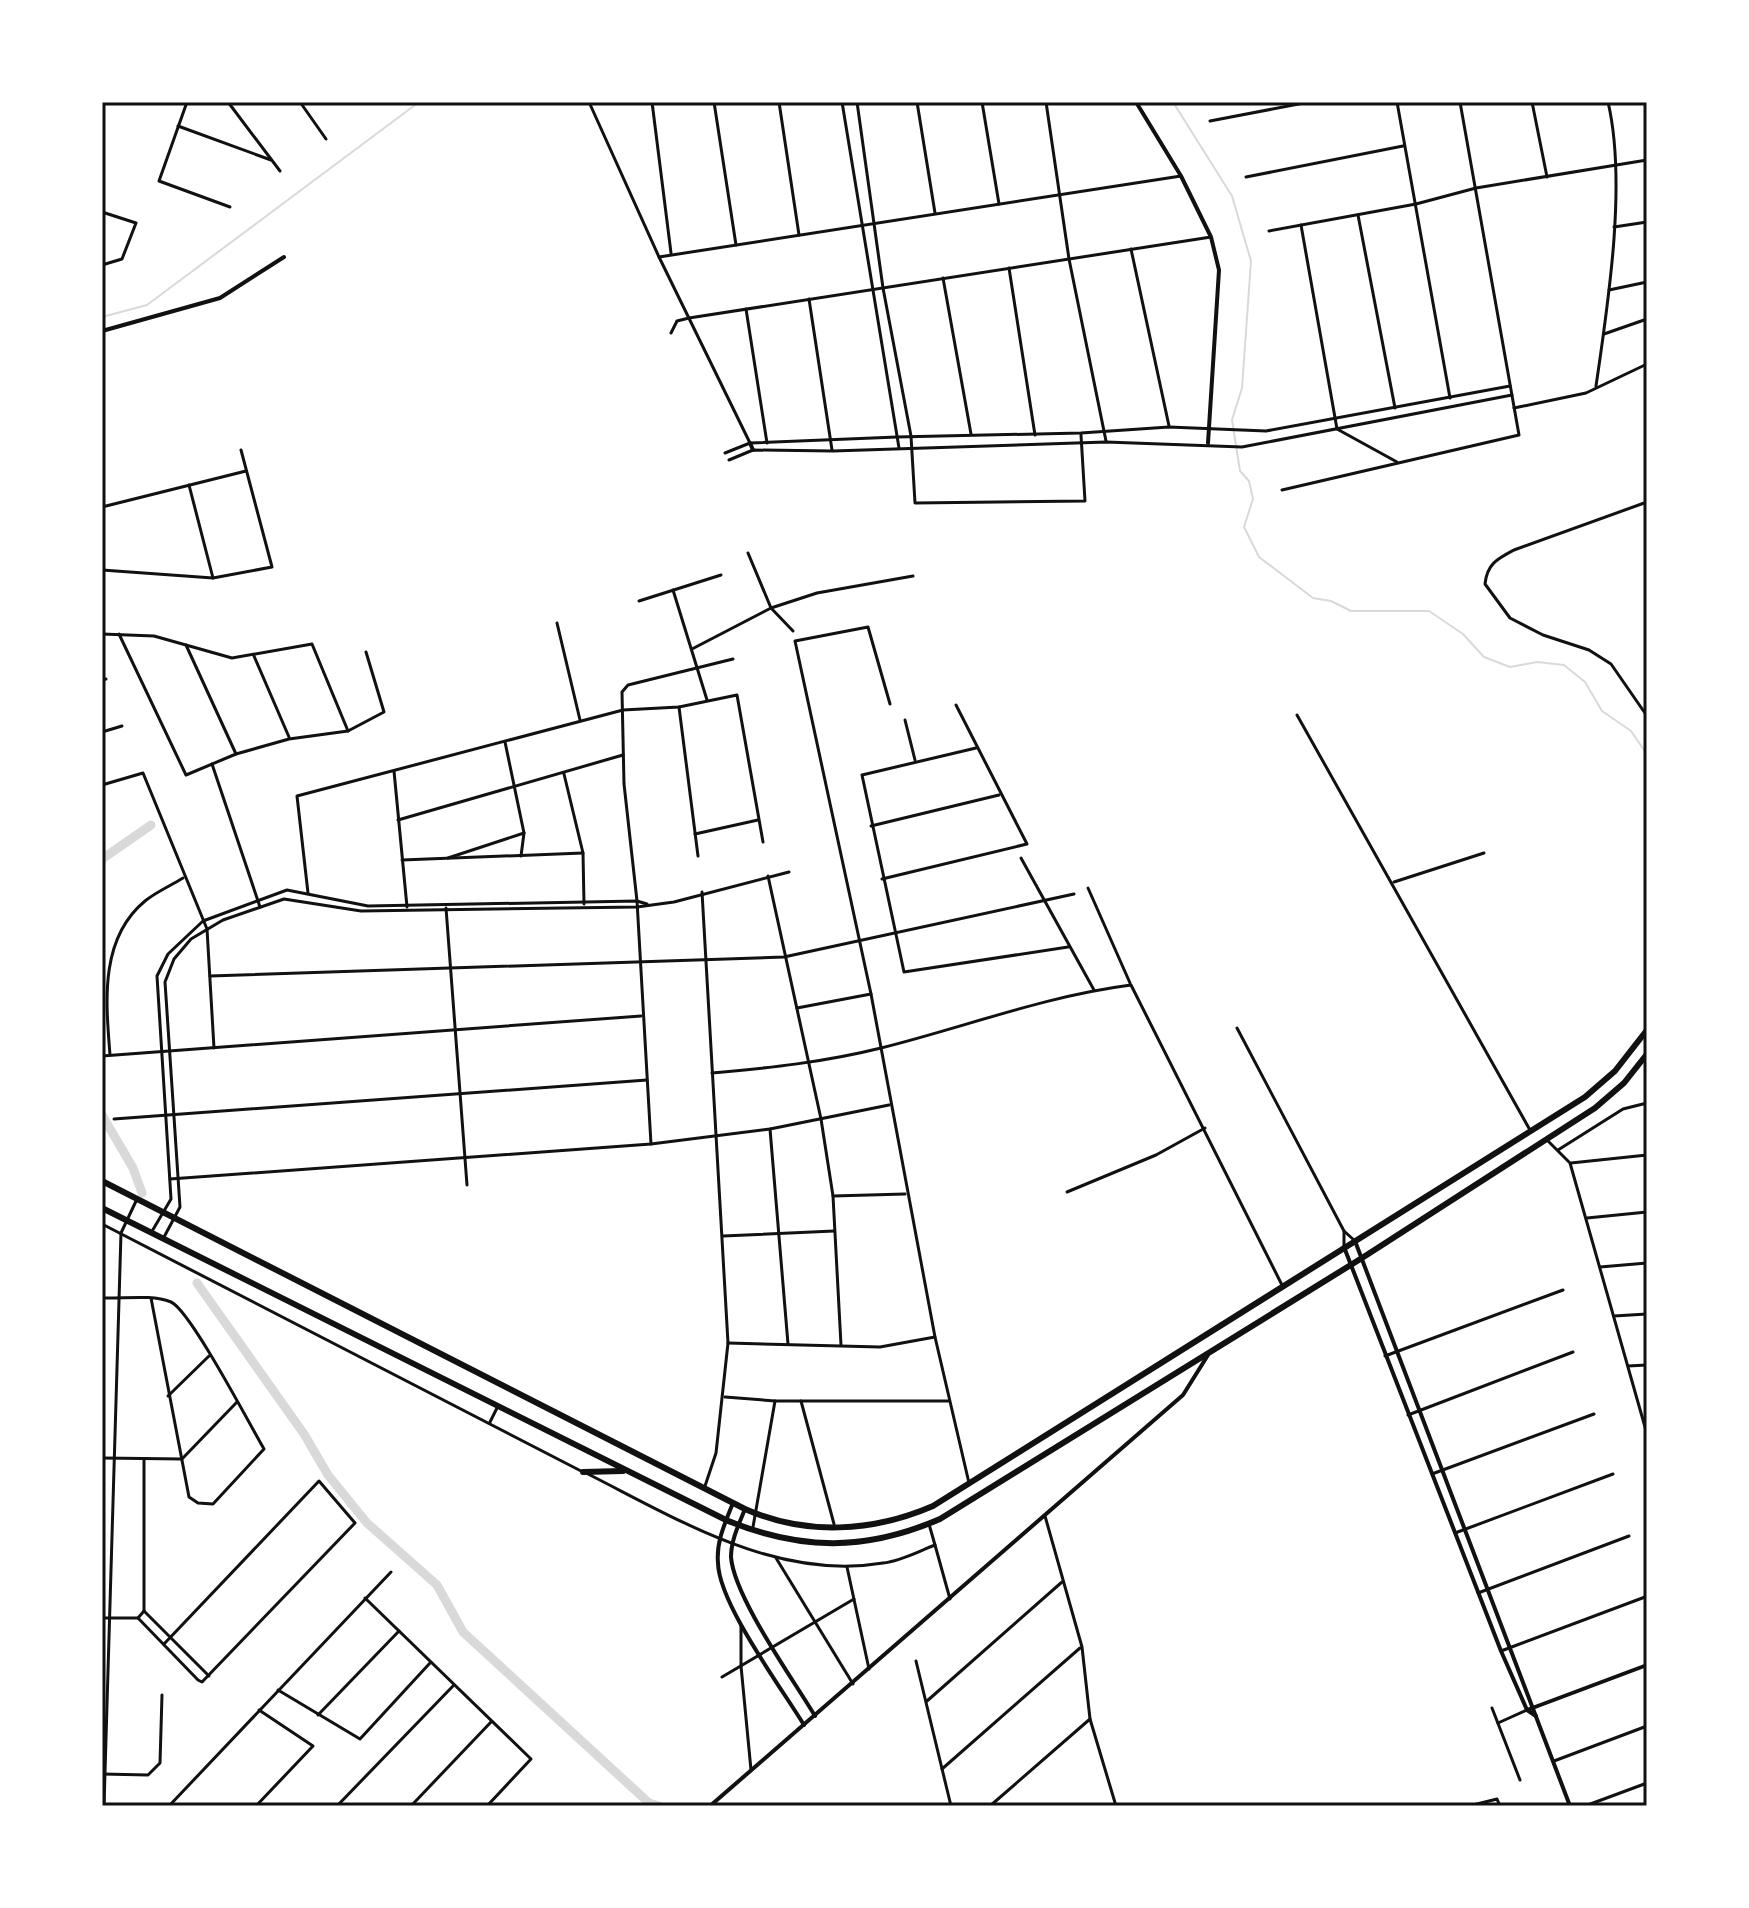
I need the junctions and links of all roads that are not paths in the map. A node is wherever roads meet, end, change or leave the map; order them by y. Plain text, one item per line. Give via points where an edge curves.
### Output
1 (186, 102) edge
2 (228, 102) edge
3 (300, 102) edge
4 (589, 102) edge
5 (652, 102) edge
6 (714, 102) edge
7 (779, 102) edge
8 (842, 102) edge
9 (857, 102) edge
10 (917, 102) edge
11 (982, 102) edge
12 (1046, 102) edge
13 (1136, 102) edge
14 (1309, 102) edge
15 (1397, 102) edge
16 (1460, 102) edge
17 (1532, 102) edge
18 (1617, 102) edge
19 (1608, 103) edge
20 (1210, 121) dead end
21 (178, 126) junction
22 (326, 139) dead end
23 (1405, 146) junction
24 (271, 160) junction
25 (1647, 160) edge
26 (1613, 166) junction
27 (280, 171) dead end
28 (1181, 176) junction
29 (1246, 177) dead end
30 (1547, 177) junction
31 (1476, 188) junction
32 (1059, 195) junction
33 (999, 204) junction
34 (1416, 204) junction
35 (230, 207) dead end
36 (102, 212) edge
37 (935, 214) junction
38 (1358, 215) junction
39 (1647, 222) edge
40 (874, 223) junction
41 (1301, 225) junction
42 (861, 226) junction
43 (1614, 227) junction
44 (1269, 231) dead end
45 (799, 235) junction
46 (1211, 237) junction
47 (736, 245) junction
48 (1131, 249) junction
49 (671, 255) junction
50 (284, 257) dead end
51 (659, 257) junction
52 (1069, 259) junction
53 (102, 265) edge
54 (1009, 268) junction
55 (943, 278) junction
56 (1647, 282) edge
57 (883, 288) junction
58 (871, 290) junction
59 (1609, 290) junction
60 (809, 299) junction
61 (746, 309) junction
62 (689, 318) junction
63 (1647, 319) edge
64 (102, 331) edge
65 (671, 333) dead end
66 (1604, 334) junction
67 (1647, 364) edge
68 (1510, 386) junction
69 (1596, 386) junction
70 (1512, 395) junction
71 (1450, 398) junction
72 (1395, 408) junction
73 (1514, 408) junction
74 (1334, 416) junction
75 (1169, 427) junction
76 (1207, 427) junction
77 (1337, 429) junction
78 (1103, 432) junction
79 (1081, 433) junction
80 (971, 434) junction
81 (1035, 435) junction
82 (911, 436) junction
83 (897, 437) junction
84 (831, 441) junction
85 (1106, 442) junction
86 (750, 443) junction
87 (767, 443) junction
88 (1081, 443) junction
89 (1208, 443) junction
90 (912, 447) junction
91 (899, 448) junction
92 (241, 450) dead end
93 (753, 450) junction
94 (833, 451) junction
95 (725, 453) dead end
96 (729, 460) dead end
97 (1398, 463) junction
98 (246, 471) junction
99 (189, 485) junction
100 (1282, 490) dead end
101 (1647, 502) edge
102 (102, 507) edge
103 (748, 553) dead end
104 (102, 570) edge
105 (721, 575) dead end
106 (913, 576) dead end
107 (213, 578) junction
108 (673, 590) junction
109 (639, 601) dead end
110 (771, 608) junction
111 (557, 623) dead end
112 (793, 631) dead end
113 (102, 634) edge
114 (119, 634) junction
115 (186, 645) junction
116 (692, 649) junction
117 (366, 652) dead end
118 (254, 656) junction
119 (733, 659) dead end
120 (699, 670) junction
121 (707, 700) junction
122 (890, 704) dead end
123 (956, 705) dead end
124 (679, 707) junction
125 (623, 710) junction
126 (1297, 715) dead end
127 (1647, 716) edge
128 (580, 720) junction
129 (905, 720) dead end
130 (122, 726) dead end
131 (348, 731) junction
132 (102, 732) edge
133 (289, 739) junction
134 (504, 741) junction
135 (976, 748) junction
136 (236, 754) junction
137 (623, 755) junction
138 (915, 760) junction
139 (212, 764) junction
140 (394, 771) junction
141 (564, 773) junction
142 (102, 785) edge
143 (517, 786) junction
144 (1000, 795) junction
145 (398, 820) junction
146 (758, 820) junction
147 (871, 826) junction
148 (524, 833) junction
149 (695, 834) junction
150 (763, 842) dead end
151 (583, 853) junction
152 (1484, 853) dead end
153 (521, 856) junction
154 (698, 856) dead end
155 (1021, 858) dead end
156 (444, 859) junction
157 (402, 860) junction
158 (789, 872) dead end
159 (768, 875) junction
160 (183, 878) junction
161 (882, 879) junction
162 (1394, 882) junction
163 (1088, 888) dead end
164 (702, 892) junction
165 (308, 893) junction
166 (1074, 894) dead end
167 (257, 899) junction
168 (637, 901) junction
169 (1045, 901) junction
170 (445, 904) junction
171 (648, 904) junction
172 (406, 905) junction
173 (584, 905) junction
174 (260, 907) junction
175 (637, 907) junction
176 (446, 910) junction
177 (407, 911) junction
178 (203, 921) junction
179 (207, 929) junction
180 (894, 933) junction
181 (858, 942) junction
182 (1068, 947) junction
183 (784, 957) junction
184 (707, 959) junction
185 (639, 962) junction
186 (450, 965) junction
187 (210, 976) junction
188 (1131, 985) junction
189 (1094, 990) junction
190 (871, 994) junction
191 (796, 1009) junction
192 (642, 1016) junction
193 (1237, 1028) dead end
194 (454, 1029) junction
195 (1647, 1030) edge
196 (214, 1048) junction
197 (881, 1048) junction
198 (169, 1052) junction
199 (160, 1053) junction
200 (1647, 1054) edge
201 (110, 1055) junction
202 (102, 1056) edge
203 (809, 1064) junction
204 (712, 1073) junction
205 (647, 1080) junction
206 (459, 1093) junction
207 (1647, 1103) edge
208 (889, 1105) junction
209 (174, 1115) junction
210 (165, 1116) junction
211 (114, 1119) dead end
212 (821, 1119) junction
213 (1205, 1128) junction
214 (770, 1129) junction
215 (1530, 1132) junction
216 (715, 1137) junction
217 (1547, 1140) junction
218 (651, 1144) junction
219 (1558, 1150) junction
220 (1647, 1155) edge
221 (464, 1157) junction
222 (1570, 1163) junction
223 (169, 1179) junction
224 (178, 1179) junction
225 (102, 1181) edge
226 (467, 1185) dead end
227 (1067, 1192) dead end
228 (907, 1194) junction
229 (833, 1196) junction
230 (137, 1199) junction
231 (102, 1208) edge
232 (163, 1212) junction
233 (1647, 1212) edge
234 (175, 1218) junction
235 (1586, 1218) junction
236 (125, 1220) junction
237 (102, 1224) edge
238 (834, 1231) junction
239 (1344, 1231) junction
240 (121, 1233) junction
241 (151, 1233) junction
242 (780, 1235) junction
243 (723, 1236) junction
244 (163, 1239) junction
245 (1355, 1241) junction
246 (1344, 1247) junction
247 (1362, 1258) junction
248 (1647, 1263) edge
249 (1349, 1265) junction
250 (1600, 1267) junction
251 (1283, 1287) junction
252 (1563, 1290) dead end
253 (102, 1298) edge
254 (151, 1298) junction
255 (118, 1299) junction
256 (1647, 1314) edge
257 (1614, 1316) junction
258 (935, 1337) junction
259 (728, 1343) junction
260 (788, 1344) junction
261 (841, 1345) junction
262 (1399, 1350) junction
263 (1573, 1352) dead end
264 (1209, 1353) junction
265 (210, 1355) junction
266 (1385, 1356) junction
267 (1647, 1365) edge
268 (1628, 1366) junction
269 (168, 1396) junction
270 (725, 1397) junction
271 (775, 1401) junction
272 (801, 1401) junction
273 (948, 1401) junction
274 (237, 1402) junction
275 (498, 1407) junction
276 (1422, 1410) junction
277 (1594, 1414) dead end
278 (1408, 1415) junction
279 (1645, 1419) edge
280 (490, 1422) junction
281 (1647, 1434) edge
282 (102, 1458) edge
283 (114, 1458) junction
284 (144, 1458) junction
285 (182, 1459) junction
286 (1444, 1470) junction
287 (626, 1471) junction
288 (583, 1472) junction
289 (1432, 1474) junction
290 (1613, 1474) dead end
291 (969, 1483) junction
292 (704, 1489) junction
293 (733, 1503) junction
294 (745, 1509) junction
295 (756, 1514) junction
296 (1045, 1516) junction
297 (726, 1520) junction
298 (929, 1524) junction
299 (738, 1525) junction
300 (834, 1527) junction
301 (1465, 1528) junction
302 (752, 1530) junction
303 (1455, 1533) junction
304 (1629, 1536) dead end
305 (720, 1539) junction
306 (732, 1545) junction
307 (935, 1545) junction
308 (776, 1558) junction
309 (847, 1566) junction
310 (391, 1572) dead end
311 (1063, 1582) junction
312 (1489, 1589) junction
313 (1478, 1593) junction
314 (1645, 1597) dead end
315 (365, 1598) junction
316 (854, 1599) junction
317 (950, 1599) junction
318 (144, 1611) junction
319 (102, 1618) edge
320 (109, 1618) junction
321 (138, 1618) junction
322 (814, 1621) junction
323 (741, 1622) junction
324 (399, 1631) junction
325 (171, 1637) junction
326 (164, 1644) junction
327 (774, 1646) junction
328 (1082, 1647) junction
329 (1511, 1647) junction
330 (1501, 1651) junction
331 (761, 1654) junction
332 (916, 1661) dead end
333 (430, 1663) junction
334 (1647, 1665) edge
335 (741, 1666) junction
336 (869, 1669) junction
337 (209, 1677) junction
338 (722, 1677) dead end
339 (853, 1684) junction
340 (453, 1686) junction
341 (278, 1690) junction
342 (162, 1695) dead end
343 (927, 1701) junction
344 (1536, 1707) junction
345 (1492, 1708) dead end
346 (259, 1710) junction
347 (1527, 1710) junction
348 (318, 1715) junction
349 (815, 1716) junction
350 (1536, 1716) junction
351 (1090, 1719) junction
352 (491, 1722) junction
353 (1498, 1723) junction
354 (804, 1725) junction
355 (1647, 1726) edge
356 (1554, 1761) junction
357 (942, 1769) junction
358 (751, 1771) junction
359 (104, 1774) edge
360 (1520, 1780) dead end
361 (1647, 1783) edge
362 (259, 1805) edge
363 (104, 1806) edge
364 (169, 1806) edge
365 (337, 1806) edge
366 (411, 1806) edge
367 (487, 1806) edge
368 (710, 1806) edge
369 (951, 1806) edge
370 (990, 1806) edge
371 (1116, 1806) edge
372 (1469, 1806) edge
373 (1500, 1806) edge
374 (1570, 1806) edge
375 (1585, 1806) edge

1 - 21 street
2 - 24 street
3 - 22 street
4 - 51 street
5 - 49 street
6 - 47 street
7 - 45 street
8 - 42 street
9 - 40 street
10 - 37 street
11 - 33 street
12 - 32 street
13 - 28 street
14 - 20 street
15 - 23 street
16 - 31 street
17 - 30 street
18 - 19 street
19 - 26 street
21 - 24 street
21 - 35 street via 159,181
23 - 29 street
23 - 34 street
24 - 27 street
25 - 26 street
26 - 30 street
26 - 43 street
28 - 32 street
28 - 46 street
30 - 31 street
31 - 34 street
31 - 68 street
32 - 33 street
32 - 52 street
33 - 37 street
34 - 38 street
34 - 71 street
36 - 53 street via 136,223 122,259
37 - 40 street
38 - 41 street
38 - 72 street
39 - 43 street
40 - 42 street
40 - 57 street
41 - 44 street
41 - 74 street
42 - 45 street
42 - 58 street
43 - 59 street
45 - 47 street
46 - 48 street
46 - 76 street via 1219,291
47 - 49 street
48 - 52 street
48 - 75 street
49 - 51 street
50 - 64 street via 220,298
51 - 62 street
52 - 54 street
52 - 78 street
54 - 55 street
54 - 81 street
55 - 57 street
55 - 80 street
56 - 59 street
57 - 58 street
57 - 82 street
58 - 60 street
58 - 83 street
59 - 66 street
60 - 61 street
60 - 84 street
61 - 62 street
61 - 87 street
62 - 65 street via 677,321
62 - 86 street
63 - 66 street
66 - 69 street
67 - 69 street
68 - 70 street
68 - 71 street
69 - 73 street via 1586,393
70 - 73 street
70 - 77 street
71 - 72 street
72 - 74 street
73 - 97 street via 1519,435
74 - 76 street via 1266,431
74 - 77 street
75 - 76 street
75 - 78 street
76 - 89 street
77 - 89 street via 1242,447
77 - 97 street
78 - 79 street
78 - 85 street
79 - 81 street
79 - 88 street
80 - 81 street
80 - 82 street
82 - 83 street
82 - 90 street
83 - 84 street
83 - 91 street
84 - 87 street
84 - 94 street
85 - 88 street
85 - 89 street
86 - 87 street
86 - 93 street
86 - 95 street
88 - 90 street
88 - 90 street via 1085,501 915,503
90 - 91 street
91 - 94 street
92 - 98 street
93 - 94 street
93 - 96 street
97 - 100 street
98 - 99 street
98 - 107 street via 272,567
99 - 102 street
99 - 107 street
101 - 127 street via 1495,560 1486,571 1485,584 1510,618 1611,664
103 - 110 street
104 - 107 street
105 - 108 street
106 - 110 street via 817,593
108 - 109 street
108 - 116 street
110 - 112 street
110 - 116 street
111 - 128 street
113 - 114 street
114 - 115 street
114 - 139 street via 186,775
115 - 118 street via 232,658
115 - 136 street
116 - 120 street
117 - 131 street via 384,712
118 - 131 street via 312,644
118 - 133 street
119 - 120 street
120 - 121 street
120 - 125 street via 628,685 622,692
121 - 124 street
121 - 146 street via 737,695
122 - 181 street via 868,627 795,641
123 - 135 street
124 - 125 street
124 - 149 street
125 - 128 street
125 - 137 street
126 - 162 street
128 - 134 street
129 - 138 street
130 - 132 street
131 - 133 street
133 - 136 street
134 - 140 street
134 - 143 street
135 - 138 street
135 - 144 street
136 - 139 street
137 - 141 street
137 - 168 street
138 - 147 street via 862,775
139 - 167 street
140 - 145 street
140 - 165 street via 297,796
141 - 143 street
141 - 151 street
142 - 160 street via 143,773
143 - 145 street
143 - 148 street
144 - 147 street
144 - 161 street via 1027,844
145 - 157 street
146 - 149 street
146 - 150 street
147 - 161 street
148 - 153 street
148 - 156 street
149 - 154 street
151 - 153 street
151 - 173 street
152 - 162 street
153 - 156 street
155 - 169 street
156 - 157 street
157 - 172 street
158 - 159 street
159 - 164 street
159 - 183 street
160 - 178 street
160 - 201 street via 143,903 111,956 106,1003
161 - 180 street
162 - 215 street
163 - 188 street
164 - 171 street
164 - 184 street
165 - 167 street via 287,890
165 - 172 street via 368,906
166 - 169 street
167 - 174 street
167 - 178 street
168 - 171 street
168 - 173 street
168 - 175 street
169 - 180 street
169 - 182 street
170 - 172 street
170 - 173 street
170 - 176 street
171 - 175 street
172 - 177 street
173 - 175 street
173 - 176 street
174 - 177 street via 297,898 361,911
174 - 179 street
175 - 185 street
176 - 177 street
176 - 186 street
178 - 179 street
178 - 199 street via 168,954 157,976
179 - 187 street
179 - 198 street via 174,959 165,982
180 - 181 street
180 - 182 street via 904,972
181 - 183 street
181 - 190 street
182 - 189 street via 1079,957
183 - 184 street
183 - 191 street
184 - 185 street
184 - 204 street
185 - 186 street
185 - 192 street
186 - 187 street
186 - 194 street
187 - 196 street
188 - 189 street
188 - 213 street
189 - 197 street
190 - 191 street
190 - 197 street
191 - 203 street
192 - 194 street
192 - 205 street
193 - 239 street
194 - 196 street
194 - 206 street
195 - 215 highway via 1600,1085
196 - 198 street
197 - 203 street
197 - 208 street
198 - 199 street
198 - 209 street
199 - 201 street
199 - 210 street
200 - 217 highway via 1595,1108
201 - 202 street
203 - 204 street
203 - 212 street
204 - 216 street
205 - 206 street
205 - 218 street
206 - 209 street
206 - 221 street
207 - 219 street via 1623,1109
208 - 212 street
208 - 228 street
209 - 210 street
209 - 224 street
210 - 211 street
210 - 223 street
212 - 214 street
212 - 229 street
213 - 227 street
213 - 251 street
214 - 216 street
214 - 242 street
215 - 245 highway
216 - 218 street
216 - 243 street
217 - 219 street
217 - 247 highway
218 - 221 street
219 - 222 street
220 - 222 street
221 - 224 street
221 - 226 street
222 - 235 street
223 - 224 street
223 - 232 street via 171,1199
224 - 234 street via 180,1207
225 - 230 highway
228 - 229 street
228 - 258 street
229 - 238 street
230 - 232 highway
230 - 236 street
231 - 236 highway
232 - 234 highway
232 - 241 street
233 - 235 street
234 - 244 street
234 - 292 highway
235 - 250 street
236 - 240 street
236 - 241 highway
237 - 240 street
238 - 242 street
238 - 261 street
239 - 245 street
239 - 246 street
240 - 255 street
240 - 280 street
241 - 244 highway
242 - 243 street
242 - 260 street
243 - 259 street
244 - 275 highway
245 - 246 highway
245 - 247 street
246 - 249 street
246 - 251 highway
247 - 249 highway
247 - 262 street
248 - 250 street
249 - 264 highway
249 - 266 street
250 - 257 street
251 - 291 highway
252 - 262 street
253 - 255 street
254 - 255 street
254 - 265 street via 175,1303
254 - 269 street
255 - 283 street
256 - 257 street
257 - 268 street
258 - 261 street via 880,1347
258 - 273 street
259 - 260 street
259 - 270 street
260 - 261 street
262 - 266 street
262 - 276 street
263 - 276 street
264 - 296 street via 1183,1395
264 - 298 highway
265 - 269 street
265 - 274 street
266 - 278 street
267 - 268 street
268 - 279 street
269 - 285 street
270 - 271 street
270 - 292 street
271 - 272 street
271 - 295 street
272 - 273 street
272 - 300 street
273 - 291 street
274 - 285 street
274 - 285 street via 264,1449 213,1504 189,1497
275 - 280 street
275 - 287 highway
276 - 278 street
276 - 286 street
277 - 286 street
278 - 289 street
279 - 281 street
280 - 288 street
282 - 283 street
283 - 284 street
283 - 320 street
284 - 285 street
284 - 318 street
286 - 289 street
286 - 301 street
287 - 288 highway
287 - 297 highway
288 - 305 street
289 - 303 street
290 - 301 street
291 - 300 highway via 905,1518
292 - 293 highway
293 - 294 highway
293 - 297 street
294 - 295 highway
294 - 299 street
295 - 300 highway
295 - 302 street
296 - 311 street
296 - 317 street
297 - 299 highway
297 - 305 street
298 - 302 highway via 875,1540 841,1543 787,1541
298 - 307 street
299 - 302 highway
299 - 306 street
301 - 303 street
301 - 312 street
303 - 313 street
304 - 312 street
305 - 306 street
305 - 323 street via 721,1581
306 - 308 street
306 - 327 street via 736,1575
307 - 309 street via 885,1563
307 - 317 street
308 - 309 street
308 - 322 street
309 - 316 street
310 - 315 street
311 - 328 street
311 - 343 street
312 - 313 street
312 - 329 street
313 - 330 street
314 - 329 street
315 - 324 street
315 - 341 street
316 - 322 street
316 - 336 street
317 - 336 street
318 - 321 street
318 - 325 street
319 - 320 street
320 - 321 street
320 - 359 street
321 - 326 street
322 - 327 street
322 - 339 street
323 - 331 street
323 - 335 street
324 - 333 street
324 - 348 street
325 - 326 street
325 - 337 street
325 - 337 street via 319,1481 355,1523
326 - 337 street via 198,1680
327 - 331 street
327 - 349 street
328 - 351 street
328 - 357 street
329 - 330 street
329 - 344 street
330 - 347 street
331 - 335 street
331 - 354 street
332 - 343 street
333 - 340 street
333 - 348 street via 360,1739
334 - 344 street
335 - 338 street
335 - 358 street
336 - 339 street
339 - 349 street
340 - 352 street
340 - 365 street
341 - 346 street
341 - 348 street
342 - 359 street via 160,1763 148,1775
343 - 357 street
344 - 347 street
344 - 350 street
345 - 353 street
346 - 362 street via 313,1746
346 - 364 street
347 - 350 street
347 - 353 street
349 - 354 street
350 - 356 street
351 - 370 street
351 - 371 street
352 - 366 street
352 - 367 street via 531,1759
353 - 360 street
354 - 358 street
355 - 356 street
356 - 374 street
357 - 369 street
358 - 368 street
359 - 363 street
361 - 375 street
372 - 373 street via 1497,1799

